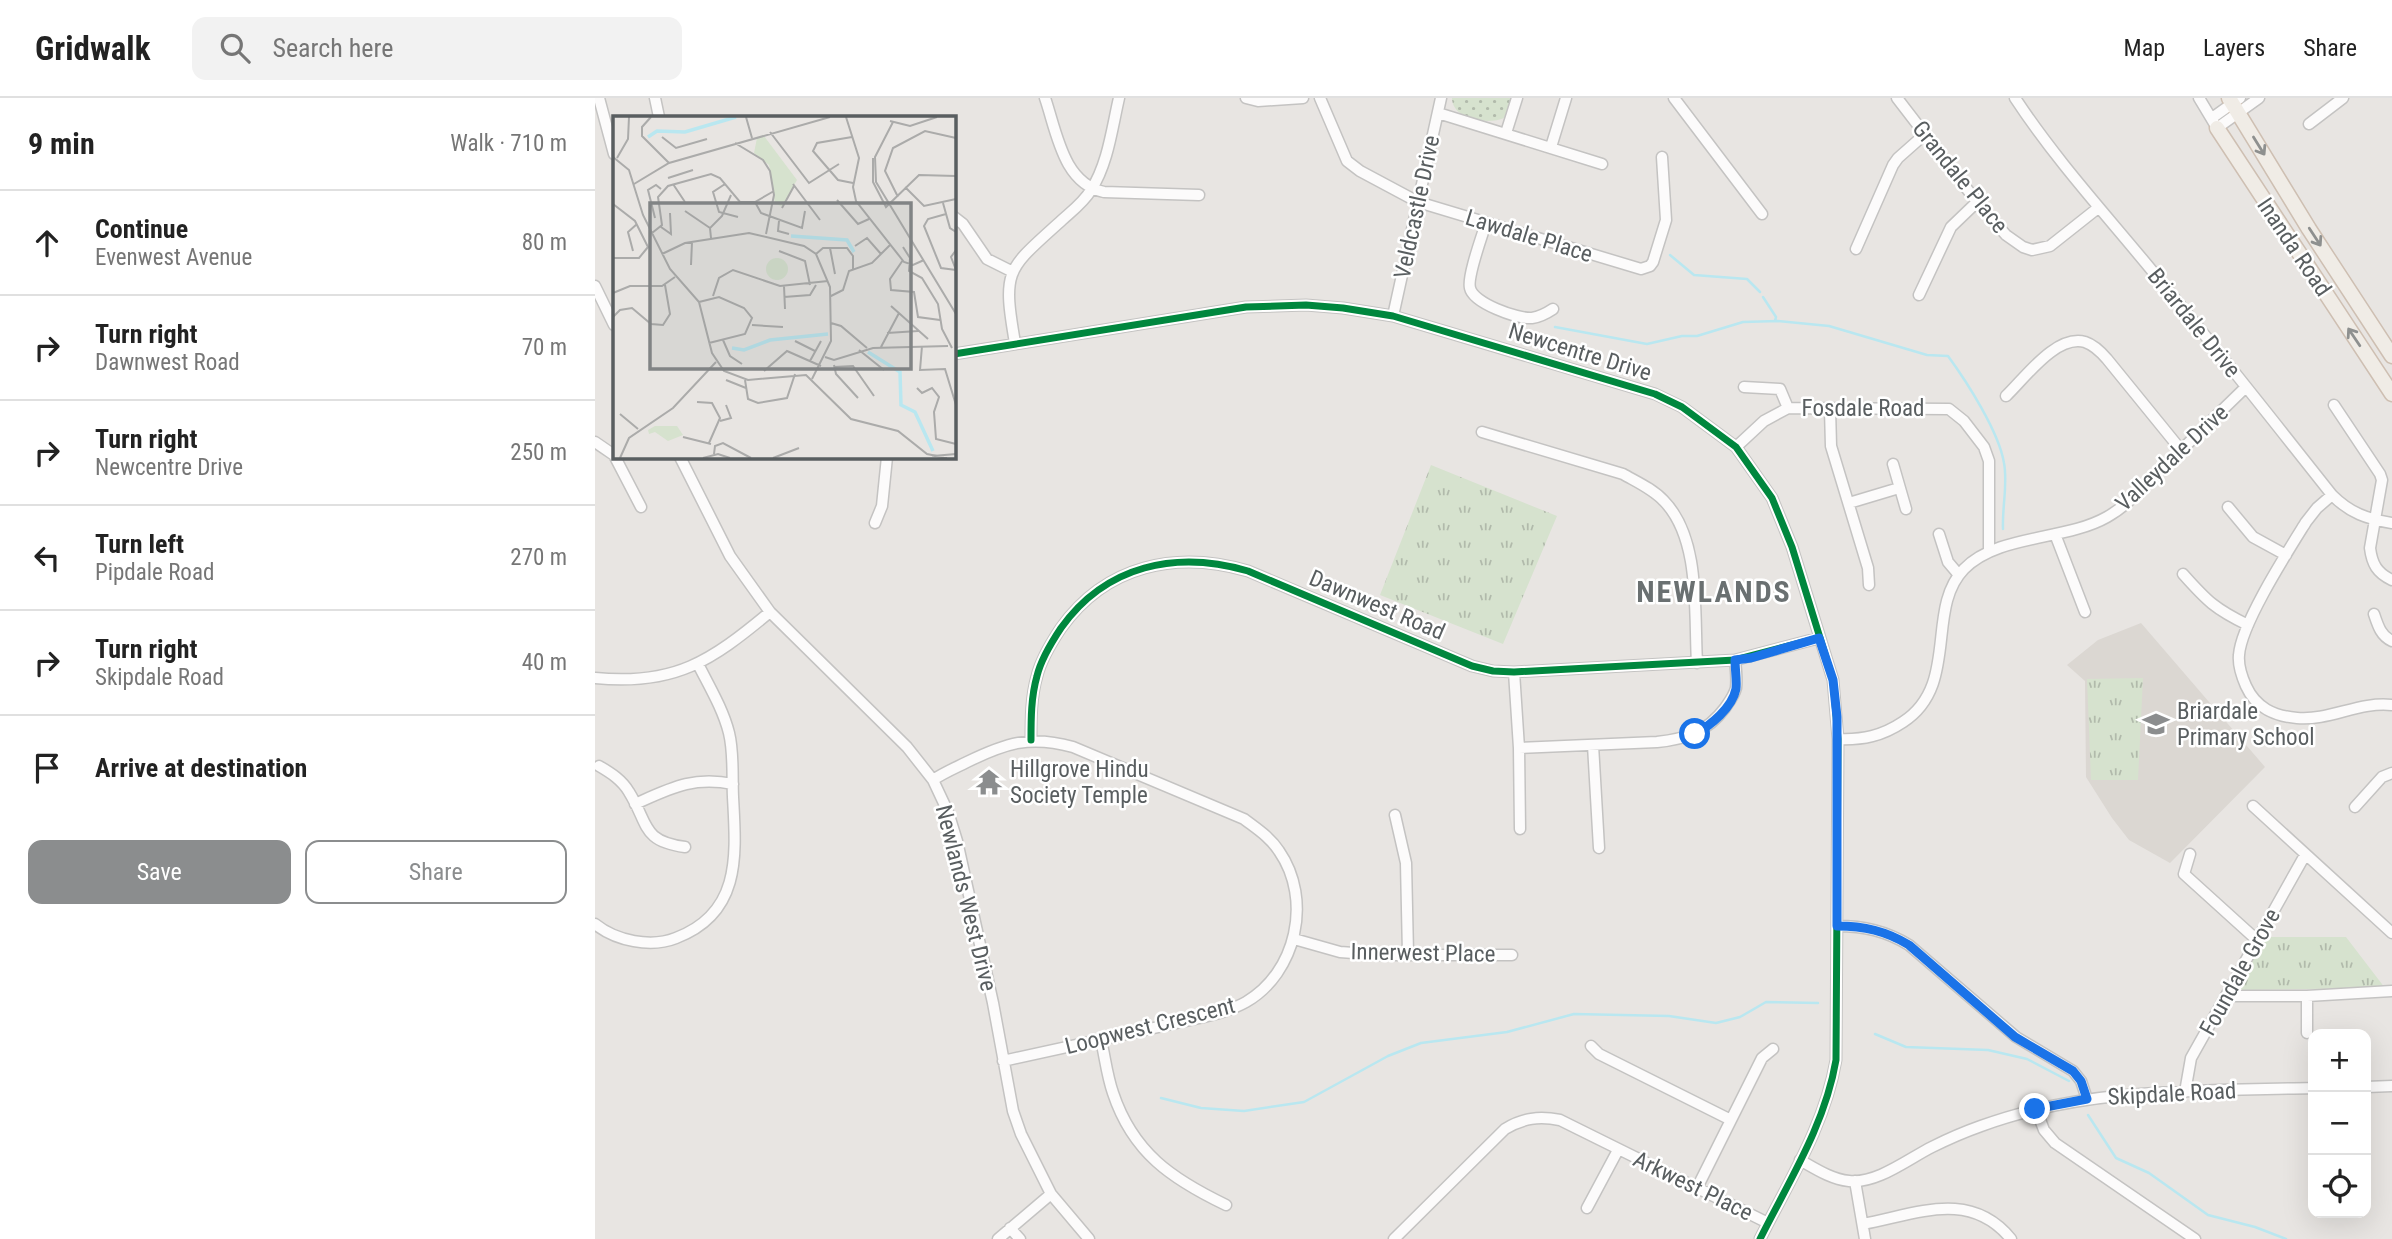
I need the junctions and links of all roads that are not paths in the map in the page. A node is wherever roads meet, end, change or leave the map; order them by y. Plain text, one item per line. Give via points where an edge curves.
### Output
1 (599, 98) edge
2 (655, 98) edge
3 (1045, 98) edge
4 (1119, 98) edge
5 (1245, 98) edge
6 (1303, 98) edge
7 (1320, 98) edge
8 (1441, 98) edge
9 (1517, 98) edge
10 (1566, 98) edge
11 (1674, 98) edge
12 (1897, 98) edge
13 (2015, 98) edge
14 (2199, 98) edge
15 (2259, 98) edge
16 (2343, 98) edge
17 (2235, 103) edge
18 (1437, 113) junction
19 (659, 116) edge
20 (2215, 123) junction
21 (2309, 124) dead end
22 (1506, 133) junction
23 (1924, 135) junction
24 (1551, 148) junction
25 (613, 149) edge
26 (1662, 157) dead end
27 (1602, 164) dead end
28 (1092, 189) junction
29 (1199, 195) dead end
30 (1418, 202) junction
31 (1977, 202) junction
32 (2098, 208) junction
33 (1762, 214) dead end
34 (955, 219) edge
35 (1486, 223) junction
36 (1856, 249) dead end
37 (1011, 271) junction
38 (595, 286) edge
39 (1919, 295) dead end
40 (610, 307) edge
41 (1553, 309) dead end
42 (1393, 316) junction
43 (1015, 343) junction
44 (955, 354) edge
45 (2392, 356) edge
46 (1744, 387) dead end
47 (2246, 387) junction
48 (2392, 394) edge
49 (2006, 396) dead end
50 (2334, 405) dead end
51 (1788, 408) junction
52 (1830, 409) junction
53 (1482, 432) dead end
54 (595, 442) edge
55 (1736, 447) junction
56 (2181, 450) junction
57 (613, 455) edge
58 (616, 458) edge
59 (681, 458) edge
60 (887, 458) edge
61 (1893, 464) dead end
62 (1899, 488) junction
63 (2332, 495) junction
64 (1849, 503) junction
65 (641, 507) dead end
66 (2228, 507) dead end
67 (1906, 509) dead end
68 (2375, 520) junction
69 (875, 523) dead end
70 (2392, 523) edge
71 (1939, 534) dead end
72 (2055, 534) junction
73 (1989, 552) junction
74 (2286, 555) junction
75 (2183, 574) dead end
76 (1959, 575) junction
77 (2392, 580) edge
78 (1869, 585) dead end
79 (770, 612) junction
80 (2085, 612) dead end
81 (2374, 614) dead end
82 (2248, 625) junction
83 (1819, 638) junction
84 (2392, 642) edge
85 (1735, 660) junction
86 (1697, 663) junction
87 (698, 664) junction
88 (1514, 672) junction
89 (595, 678) edge
90 (2392, 705) edge
91 (1838, 739) junction
92 (1031, 740) junction
93 (1593, 745) junction
94 (1519, 748) junction
95 (599, 766) dead end
96 (2392, 774) edge
97 (933, 780) junction
98 (733, 784) junction
99 (635, 804) junction
100 (2253, 806) dead end
101 (2355, 807) dead end
102 (1395, 815) dead end
103 (1520, 829) dead end
104 (685, 847) dead end
105 (1598, 848) dead end
106 (2190, 854) dead end
107 (2305, 855) junction
108 (595, 924) edge
109 (1837, 926) junction
110 (2392, 933) edge
111 (1294, 939) junction
112 (2257, 941) junction
113 (1408, 954) junction
114 (1512, 955) dead end
115 (2392, 991) edge
116 (2227, 996) junction
117 (2307, 996) junction
118 (2307, 1033) dead end
119 (1101, 1040) junction
120 (1591, 1046) dead end
121 (1773, 1049) dead end
122 (1003, 1061) junction
123 (2392, 1086) edge
124 (2371, 1087) edge
125 (2308, 1088) edge
126 (2185, 1092) junction
127 (2087, 1099) junction
128 (2035, 1109) junction
129 (1731, 1120) junction
130 (1618, 1150) junction
131 (1800, 1160) junction
132 (1855, 1181) junction
133 (1697, 1188) junction
134 (1051, 1194) junction
135 (1226, 1205) dead end
136 (1587, 1208) dead end
137 (1768, 1223) junction
138 (1863, 1224) junction
139 (1010, 1228) junction
140 (998, 1239) edge
141 (1020, 1239) edge
142 (1089, 1239) edge
143 (1394, 1239) edge
144 (1760, 1239) edge
145 (1864, 1239) edge
146 (2011, 1239) edge
147 (2195, 1239) edge

1 - 25 street
2 - 19 street
3 - 28 street via 1067,161 1075,176
4 - 28 street
5 - 6 street
7 - 30 street, Lawdale Place via 1352,166
8 - 18 street, Veldcastle Drive
9 - 22 street
10 - 24 street
11 - 33 street
12 - 23 street, Grandale Place
13 - 32 street, Briardale Drive
14 - 20 street, Inanda Road
15 - 17 street
16 - 21 street
17 - 20 street
17 -> 45 main road, Inanda Road via 2309,229
18 - 22 street
18 - 30 street, Veldcastle Drive
48 -> 20 main road, Inanda Road
22 - 24 street
23 - 31 street, Grandale Place
23 - 36 street via 1893,165
24 - 27 street
26 - 35 street, Lawdale Place via 1666,225 1650,266 1641,269
28 - 29 street
28 - 37 street
30 - 35 street, Lawdale Place
30 - 42 street, Veldcastle Drive
31 - 32 street, Grandale Place via 2006,235 2032,250 2058,242
31 - 39 street via 1951,227
32 - 47 street, Briardale Drive
34 - 37 street via 987,259
35 - 41 street via 1469,281 1473,295 1519,316 1532,318
37 - 43 street via 1007,302
38 - 40 street
42 - 43 street, Newcentre Drive via 1315,306 1246,307
42 - 55 street, Newcentre Drive via 1655,394 1692,414
43 - 44 street, Newcentre Drive
46 - 51 street, Fosdale Road via 1780,389
47 - 56 street, Valleydale Drive
47 - 63 street, Briardale Drive
49 - 56 street via 2057,347 2084,342 2107,359
50 - 68 street via 2380,474
51 - 52 street, Fosdale Road
51 - 55 street, Fosdale Road
52 - 64 street via 1831,446
52 - 73 street, Fosdale Road via 1949,409 1964,421 1989,461
53 - 86 street via 1623,474 1664,501 1685,536 1691,562
54 - 57 street
55 - 83 street, Newcentre Drive via 1772,498
56 - 72 street, Valleydale Drive via 2120,510
58 - 65 street
59 - 79 street, Newlands West Drive via 730,556
60 - 69 street via 882,506
61 - 62 street
62 - 64 street
62 - 67 street
63 - 68 street, Briardale Drive via 2351,512
63 - 74 street via 2317,508
64 - 78 street
66 - 74 street via 2253,537
68 - 70 street, Briardale Drive
68 - 77 street via 2371,557 2381,575
71 - 76 street via 1948,562
72 - 73 street, Valleydale Drive
72 - 80 street
73 - 76 street, Valleydale Drive
74 - 82 street
75 - 82 street via 2218,610
76 - 91 street via 1948,596 1938,666 1925,700 1888,732
79 - 87 street
79 - 97 street, Newlands West Drive via 907,747
81 - 84 street via 2378,629
82 - 90 street via 2239,662 2251,697 2268,712 2306,719
83 - 85 street, Dawnwest Road
83 - 91 street, Newcentre Drive via 1833,680
85 - 86 street, Dawnwest Road
85 - 93 street via 1732,698 1714,721 1695,734 1678,740
86 - 88 street, Dawnwest Road
87 - 89 street via 655,678
87 - 98 street via 730,736
88 - 92 street, Dawnwest Road via 1472,666 1223,563 1167,562 1113,580 1070,616 1050,644 1037,675
88 - 94 street
91 - 109 street, Newcentre Drive
92 - 97 street, Loopwest Crescent via 998,747
92 - 111 street, Loopwest Crescent via 1087,753 1244,819 1267,836 1281,853 1295,889
93 - 94 street
93 - 105 street
94 - 103 street
95 - 99 street via 624,785
96 - 101 street via 2382,777
97 - 122 street, Newlands West Drive via 957,841
98 - 99 street via 693,781
98 - 108 street via 733,877 723,901 710,916 684,935 659,942 616,936
99 - 104 street via 655,837
100 - 107 street
102 - 113 street via 1406,863
106 - 112 street via 2184,874
107 - 110 street
107 - 112 street, Foundale Grove
109 - 127 street via 1871,928 1909,945 2015,1037 2073,1071
109 - 131 street, Newcentre Drive via 1836,1060 1825,1106
111 - 113 street, Innerwest Place via 1340,952
111 - 119 street, Loopwest Crescent via 1275,976 1248,1001 1221,1013
112 - 116 street, Foundale Grove
113 - 114 street, Innerwest Place
115 - 117 street
116 - 117 street
116 - 126 street, Foundale Grove via 2189,1062
117 - 118 street
119 - 122 street, Loopwest Crescent
119 - 135 street via 1122,1117 1143,1149 1168,1173
120 - 129 street
121 - 129 street via 1762,1058
122 - 134 street, Newlands West Drive via 1021,1134
123 - 124 street
125 - 126 street, Skipdale Road
126 - 127 street, Skipdale Road
127 - 128 street, Skipdale Road
128 - 132 street, Skipdale Road via 1956,1136 1874,1177
128 - 147 street via 2055,1143
129 - 133 street
130 - 133 street, Arkwest Place
130 - 136 street, Arkwest Place
130 - 143 street, Arkwest Place via 1560,1120 1537,1118 1516,1123 1504,1129
131 - 132 street via 1837,1178
131 - 137 street, Newcentre Drive
132 - 138 street
133 - 137 street, Arkwest Place
134 - 139 street
134 - 142 street, Newlands West Drive
137 - 144 street, Newcentre Drive
138 - 145 street
138 - 146 street via 1968,1209 1990,1219
139 - 140 street
139 - 141 street

